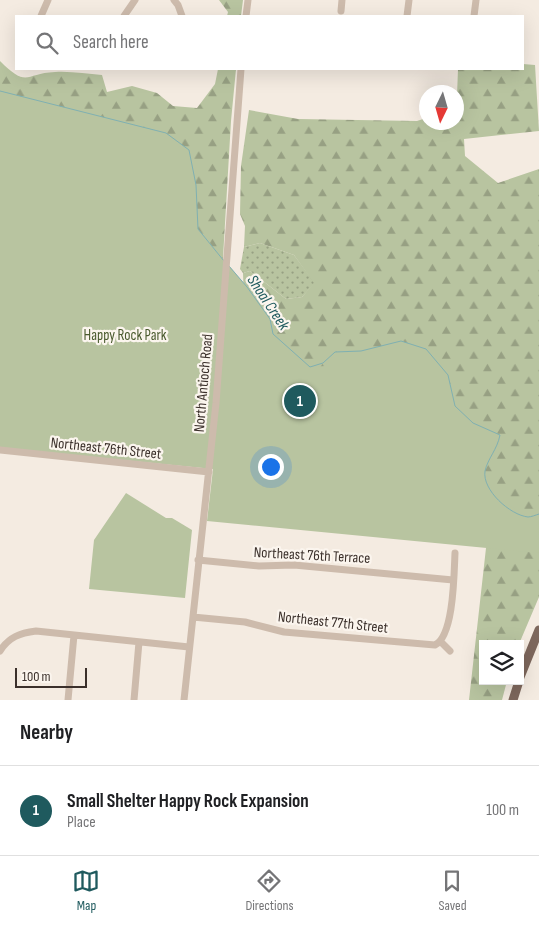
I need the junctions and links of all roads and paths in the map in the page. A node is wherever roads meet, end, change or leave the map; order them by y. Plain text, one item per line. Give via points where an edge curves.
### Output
1 (135, 0) edge
2 (174, 0) edge
3 (248, 0) edge
4 (342, 0) edge
5 (409, 0) edge
6 (476, 0) edge
7 (46, 1) edge
8 (341, 11) dead end
9 (41, 15) edge
10 (125, 15) edge
11 (182, 15) edge
12 (246, 15) edge
13 (407, 15) edge
14 (474, 15) edge
15 (241, 70) edge
16 (0, 450) edge
17 (209, 472) junction
18 (455, 552) dead end
19 (198, 560) junction
20 (453, 580) junction
21 (193, 617) junction
22 (539, 630) edge
23 (74, 635) junction
24 (139, 642) junction
25 (441, 642) junction
26 (190, 647) junction
27 (0, 651) edge
28 (450, 651) dead end
29 (524, 667) edge
30 (518, 685) edge
31 (68, 700) edge
32 (134, 700) edge
33 (184, 700) edge
34 (513, 700) edge

1 - 10 street
2 - 11 street
3 - 12 street
4 - 8 street
5 - 13 street
6 - 14 street
7 - 9 street
15 - 17 street, North Antioch Road
16 - 17 street, Northeast 76th Street
17 - 19 street, North Antioch Road
18 - 20 street
19 - 20 street, Northeast 76th Terrace via 259,566 294,565
19 - 21 street, North Antioch Road
20 - 25 street via 446,633
21 - 25 street, Northeast 77th Street via 245,622 284,632 428,646
21 - 26 street, North Antioch Road
22 - 29 main road
23 - 24 street
23 - 27 street via 36,631 10,638
23 - 31 street
24 - 26 street
24 - 32 street
25 - 28 street
26 - 33 street, North Antioch Road
30 - 34 main road

